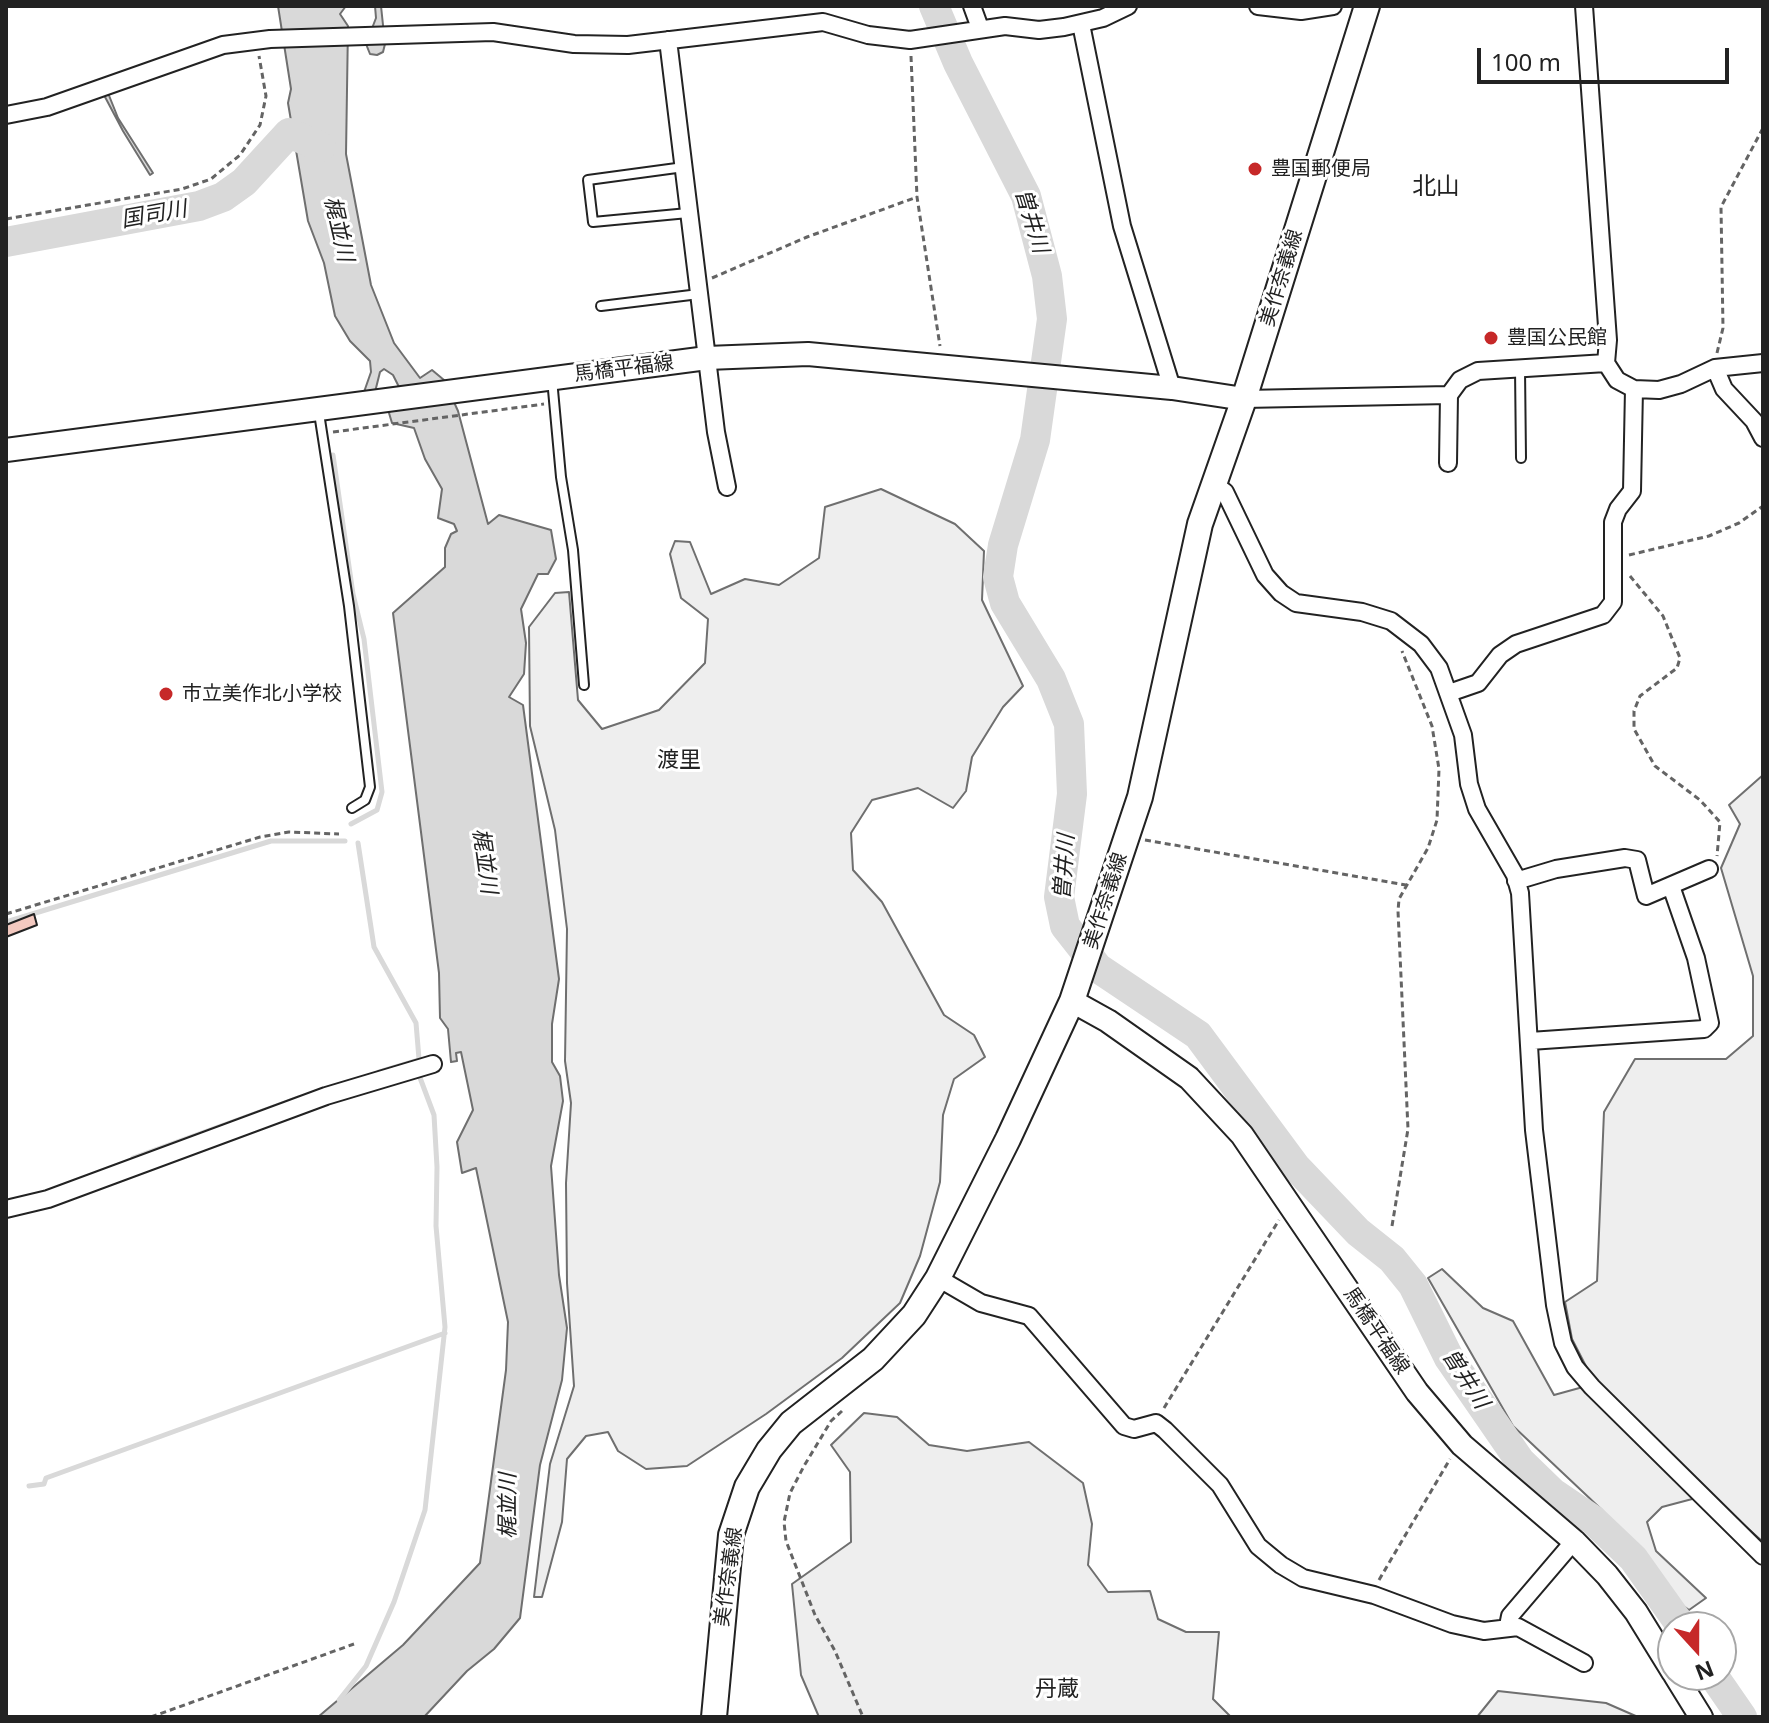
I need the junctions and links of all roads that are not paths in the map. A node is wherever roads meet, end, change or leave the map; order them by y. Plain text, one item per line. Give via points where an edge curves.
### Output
1 (790, 6) edge
2 (972, 6) edge
3 (1128, 6) edge
4 (1258, 6) edge
5 (1333, 6) edge
6 (1367, 6) edge
7 (1584, 6) edge
8 (1280, 8) edge
9 (794, 24) junction
10 (1081, 24) junction
11 (975, 29) junction
12 (668, 40) junction
13 (6, 115) edge
14 (684, 167) junction
15 (689, 213) junction
16 (699, 288) junction
17 (601, 306) dead end
18 (707, 358) junction
19 (1606, 363) junction
20 (1763, 363) edge
21 (1520, 368) junction
22 (1715, 368) junction
23 (548, 378) junction
24 (1172, 388) junction
25 (1634, 389) junction
26 (1449, 395) junction
27 (1244, 399) junction
28 (321, 408) junction
29 (1763, 438) edge
30 (6, 450) edge
31 (1521, 458) dead end
32 (1448, 463) dead end
33 (1214, 484) junction
34 (727, 487) dead end
35 (584, 685) dead end
36 (1449, 693) junction
37 (352, 808) dead end
38 (1709, 869) road end
39 (1516, 881) junction
40 (1671, 886) junction
41 (1072, 1001) junction
42 (1530, 1041) junction
43 (433, 1064) dead end
44 (6, 1209) edge
45 (938, 1278) junction
46 (1574, 1541) junction
47 (1763, 1556) edge
48 (1508, 1626) junction
49 (1657, 1646) edge
50 (1584, 1663) dead end
51 (1685, 1691) edge
52 (714, 1717) edge
53 (1701, 1717) edge

1 - 9 street
2 - 11 street
3 - 10 street
4 - 8 street
5 - 8 street
6 - 27 main road, 美作奈義線
7 - 19 street
9 - 11 street via 823,22 910,40
9 - 12 street
10 - 11 street via 1039,30
10 - 24 street via 1122,226
12 - 13 street via 574,44 493,32 263,40 223,45 47,107
12 - 14 street
14 - 15 street
14 - 15 lane via 588,180 593,222
15 - 16 street
16 - 17 lane
16 - 18 street
18 - 23 main road, 馬橋平福線
18 - 24 main road, 馬橋平福線 via 808,354
18 - 34 street
19 - 21 street
19 - 25 street via 1617,380
20 - 22 street
21 - 26 street via 1478,371 1460,380
21 - 31 lane
22 - 25 street via 1659,390
22 - 29 street via 1724,389
23 - 28 main road, 馬橋平福線
23 - 35 lane via 575,560
24 - 27 main road, 馬橋平福線
25 - 36 street via 1632,491 1613,522 1613,602 1603,615 1516,644 1478,683
26 - 27 street
26 - 32 street
27 - 33 main road, 美作奈義線
28 - 30 main road, 馬橋平福線
28 - 37 lane via 370,787 365,800
33 - 36 street via 1225,492 1265,575 1281,593 1296,603 1391,621 1421,644
33 - 41 main road, 美作奈義線 via 1200,524 1144,782
36 - 39 street via 1477,809
38 - 40 street
39 - 40 street via 1625,858 1637,860 1646,896
39 - 42 street
40 - 42 street via 1696,958 1710,1023 1704,1029
41 - 45 main road, 美作奈義線
41 - 46 main road, 馬橋平福線 via 1189,1078 1242,1135 1417,1392 1462,1445
42 - 47 street via 1534,1130 1563,1343 1592,1387
43 - 44 street via 326,1096 48,1199
45 - 48 street via 981,1303 1029,1316 1124,1426 1156,1423 1220,1485 1258,1546 1281,1565 1317,1582 1374,1595 1452,1624 1484,1631
45 - 52 main road, 美作奈義線 via 914,1315 873,1359 791,1423 747,1487 731,1535
46 - 48 street via 1510,1616
46 - 49 main road, 馬橋平福線 via 1636,1612
48 - 50 street
51 - 53 main road, 馬橋平福線

